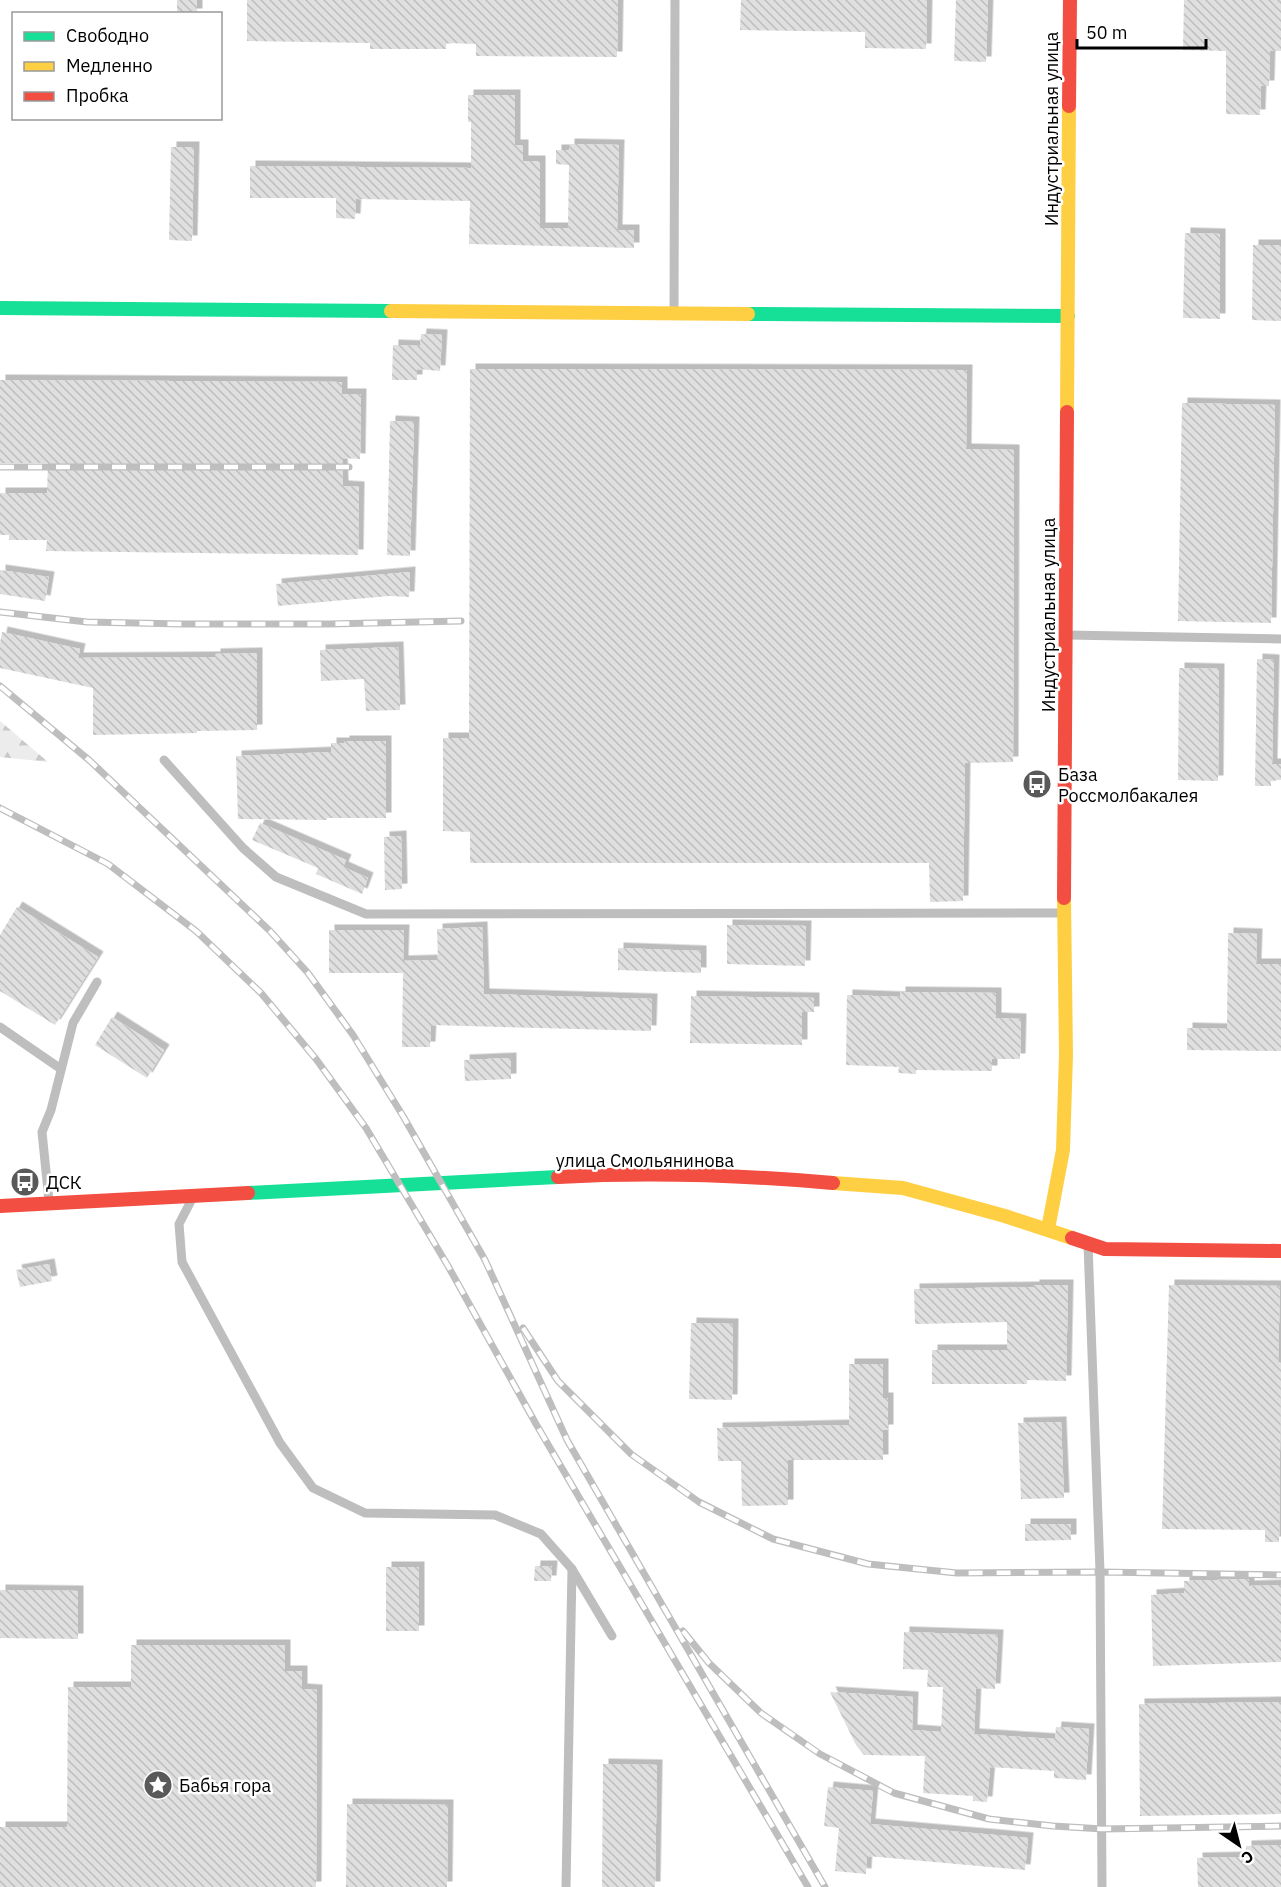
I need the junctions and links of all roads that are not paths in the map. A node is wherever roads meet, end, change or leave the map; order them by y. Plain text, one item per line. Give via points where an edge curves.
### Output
1 (675, 0) edge
2 (1070, 0) edge
3 (0, 308) edge
4 (674, 313) junction
5 (1068, 316) junction
6 (1066, 635) junction
7 (1281, 639) edge
8 (164, 760) dead end
9 (1064, 913) junction
10 (97, 982) dead end
11 (0, 1027) edge
12 (61, 1068) junction
13 (193, 1197) junction
14 (50, 1204) junction
15 (0, 1206) edge
16 (1048, 1229) junction
17 (1088, 1244) junction
18 (1281, 1251) edge
19 (572, 1569) junction
20 (612, 1636) dead end
21 (566, 1887) edge
22 (1102, 1887) edge

1 - 4 lane
2 - 5 street, Индустриальная улица
3 - 4 street
4 - 5 street
5 - 6 street, Индустриальная улица
6 - 7 lane
6 - 9 street, Индустриальная улица
8 - 9 lane via 243,848 276,878 366,914
9 - 16 street, Индустриальная улица via 1063,1150
10 - 12 lane via 73,1023
11 - 12 lane
12 - 14 lane via 42,1132
13 - 14 street, улица Смольянинова
13 - 16 street, улица Смольянинова via 599,1175 775,1178 903,1188
13 - 19 lane via 179,1224 182,1262 280,1443 313,1488 365,1513 495,1515 542,1534
14 - 15 street, улица Смольянинова
16 - 17 street, улица Смольянинова
17 - 18 street, улица Смольянинова via 1105,1249
17 - 22 lane via 1100,1572
19 - 20 lane
19 - 21 lane

